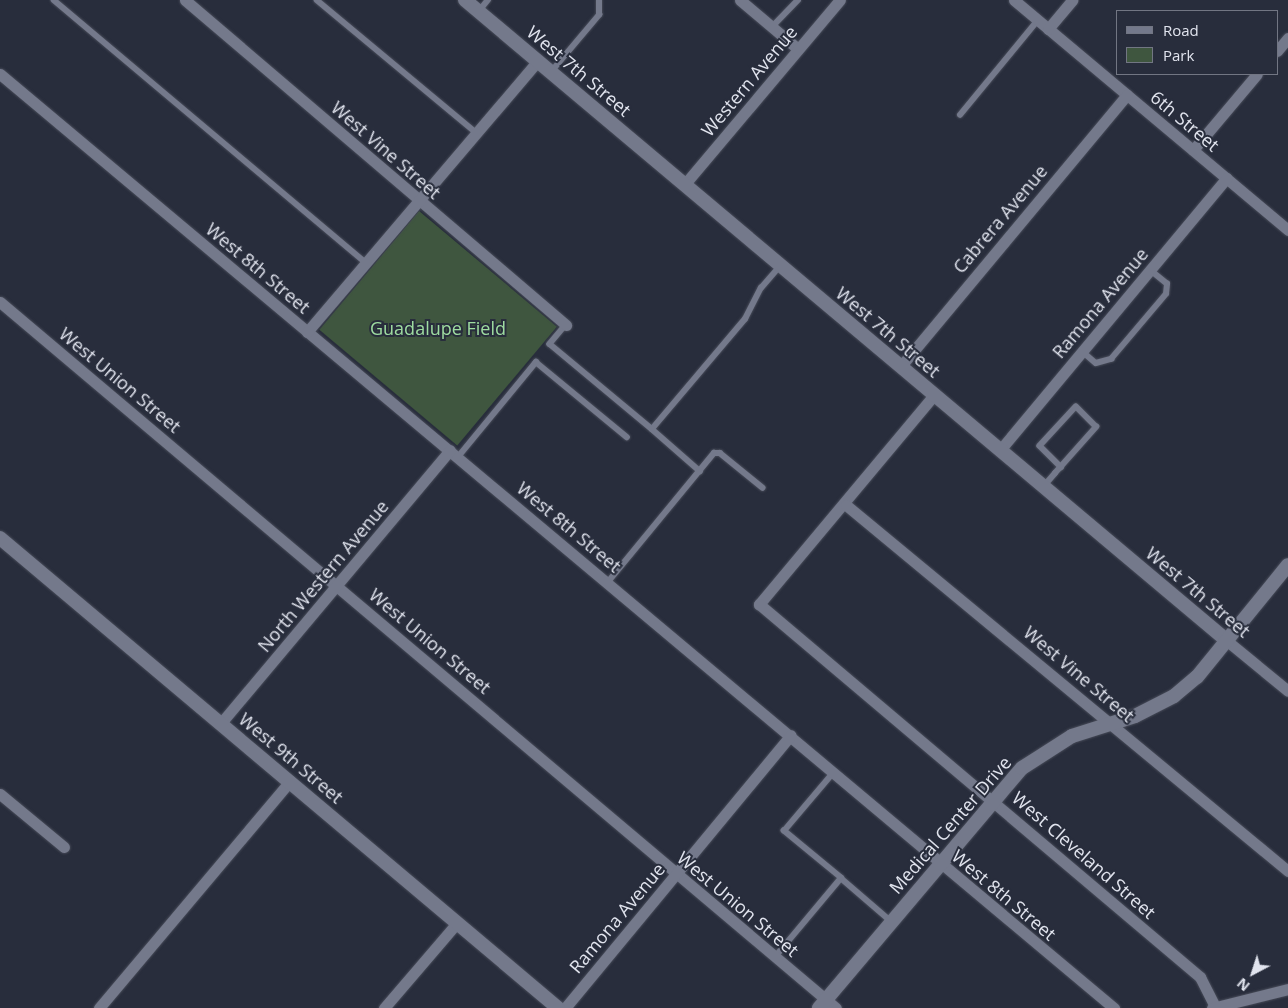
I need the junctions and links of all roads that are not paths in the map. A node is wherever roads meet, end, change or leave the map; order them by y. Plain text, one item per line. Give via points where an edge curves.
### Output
1 (54, 0) edge
2 (185, 0) edge
3 (317, 0) edge
4 (465, 0) edge
5 (488, 0) edge
6 (599, 0) edge
7 (740, 0) edge
8 (798, 0) edge
9 (840, 0) edge
10 (1014, 0) edge
11 (1072, 0) edge
12 (479, 12) junction
13 (1038, 20) junction
14 (772, 27) junction
15 (1048, 28) junction
16 (1288, 38) edge
17 (798, 49) junction
18 (1278, 50) edge
19 (538, 61) junction
20 (551, 72) junction
21 (0, 74) edge
22 (1257, 75) edge
23 (1127, 95) junction
24 (960, 115) dead end
25 (478, 134) junction
26 (1193, 150) junction
27 (1227, 178) junction
28 (684, 185) junction
29 (421, 202) junction
30 (1288, 230) edge
31 (367, 264) junction
32 (780, 266) junction
33 (1150, 270) junction
34 (0, 302) edge
35 (566, 325) joint
36 (306, 332) junction
37 (1082, 352) junction
38 (900, 366) junction
39 (934, 395) junction
40 (652, 429) junction
41 (627, 437) dead end
42 (1000, 450) junction
43 (454, 454) junction
44 (1061, 467) junction
45 (700, 470) junction
46 (1044, 486) junction
47 (763, 488) dead end
48 (846, 505) junction
49 (0, 538) edge
50 (1288, 565) edge
51 (608, 582) junction
52 (338, 586) junction
53 (1226, 640) junction
54 (1288, 691) edge
55 (221, 723) junction
56 (1112, 723) junction
57 (791, 735) junction
58 (834, 772) junction
59 (290, 781) junction
60 (0, 794) edge
61 (994, 801) junction
62 (64, 847) dead end
63 (940, 864) junction
64 (1288, 871) edge
65 (676, 875) junction
66 (841, 878) junction
67 (892, 922) junction
68 (456, 924) junction
69 (775, 957) junction
70 (1288, 989) edge
71 (827, 1005) edge
72 (386, 1007) edge
73 (1214, 1007) edge
74 (99, 1008) edge
75 (558, 1008) edge
76 (565, 1008) edge
77 (1114, 1008) edge

1 - 31 lane
2 - 29 street, West Vine Street
3 - 25 lane
4 - 12 street, West 7th Street
5 - 12 lane
6 - 20 lane via 599,15
7 - 14 street
8 - 14 lane
9 - 17 street, Western Avenue
10 - 13 street, 6th Street
11 - 15 street
12 - 19 street, West 7th Street
13 - 15 street, 6th Street
13 - 24 lane
14 - 17 street
15 - 23 street, 6th Street
16 - 18 street
17 - 28 street, Western Avenue
19 - 20 street, West 7th Street
19 - 25 street
20 - 28 street, West 7th Street
21 - 36 street, West 8th Street
22 - 26 street
23 - 26 street, 6th Street
23 - 38 street, Cabrera Avenue
25 - 29 street
26 - 27 street, 6th Street
27 - 30 street, 6th Street
27 - 33 street, Ramona Avenue
28 - 32 street, West 7th Street
29 - 31 street
29 - 35 street, West Vine Street
31 - 36 street
32 - 38 street, West 7th Street
32 - 40 lane via 760,288 745,319
33 - 37 street, Ramona Avenue
33 - 37 lane via 1167,284 1166,294 1111,359 1096,363
34 - 52 street, West Union Street
35 - 40 lane via 550,344
36 - 43 street, West 8th Street
37 - 42 street, Ramona Avenue
38 - 39 street, West 7th Street
39 - 42 street, West 7th Street
39 - 48 street
40 - 45 lane
41 - 43 lane via 536,362
42 - 46 street, West 7th Street
43 - 51 street, West 8th Street
43 - 52 street, North Western Avenue
44 - 44 lane via 1096,427 1076,407 1040,446
44 - 46 lane
45 - 47 lane via 717,452
45 - 51 lane
46 - 53 street, West 7th Street
48 - 56 street, West Vine Street
48 - 61 street, West Cleveland Street via 759,604
49 - 55 street, West 9th Street
50 - 53 street, Medical Center Drive
51 - 57 street, West 8th Street
52 - 55 street, North Western Avenue
52 - 65 street, West Union Street
53 - 54 street, West 7th Street
53 - 56 street, Medical Center Drive via 1198,677 1174,696
55 - 59 street, West 9th Street
56 - 61 street, Medical Center Drive via 1046,750 1022,768
56 - 64 street, West Vine Street
57 - 58 street, West 8th Street
57 - 65 street, Ramona Avenue
58 - 63 street, West 8th Street
58 - 66 lane via 784,831
59 - 68 street, West 9th Street
59 - 74 street
60 - 62 street
61 - 63 street, Medical Center Drive
61 - 73 street, West Cleveland Street via 1200,977
63 - 67 street, Medical Center Drive
63 - 77 street, West 8th Street
65 - 69 street, West Union Street
65 - 76 street, Ramona Avenue
66 - 67 lane
66 - 69 lane
67 - 71 street, Medical Center Drive
68 - 72 street
68 - 75 street, West 9th Street
69 - 71 street, West Union Street
70 - 73 street

